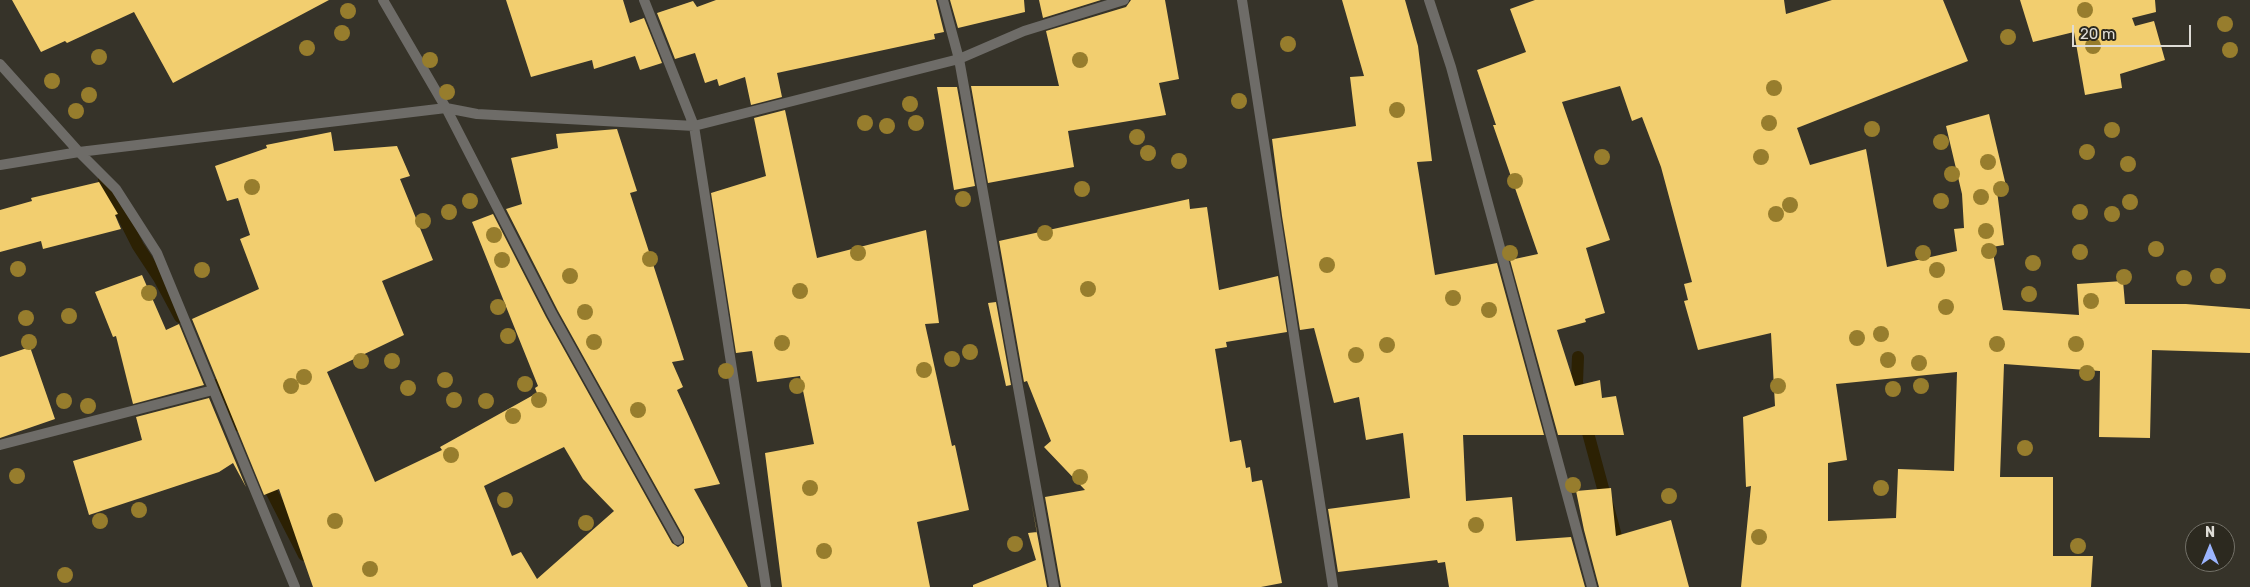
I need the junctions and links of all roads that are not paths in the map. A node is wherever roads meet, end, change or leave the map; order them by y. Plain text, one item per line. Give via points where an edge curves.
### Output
1 (383, 0) edge
2 (644, 0) edge
3 (943, 0) edge
4 (1124, 0) edge
5 (1242, 0) edge
6 (1429, 0) edge
7 (959, 59) junction
8 (0, 64) edge
9 (446, 108) junction
10 (694, 126) junction
11 (79, 152) junction
12 (0, 165) edge
13 (213, 390) junction
14 (0, 445) edge
15 (678, 540) dead end
16 (295, 587) edge
17 (766, 587) edge
18 (1054, 587) edge
19 (1333, 587) edge
20 (1592, 587) edge

1 - 9 street
2 - 10 street
3 - 7 street
4 - 7 street via 1024,30
5 - 19 street
6 - 20 street via 1451,67
7 - 10 street
7 - 18 street
8 - 11 street
9 - 10 street via 477,114
9 - 11 street
9 - 15 street via 552,314
10 - 17 street
11 - 12 street
11 - 13 street via 116,189 157,253
13 - 14 street
13 - 16 street

